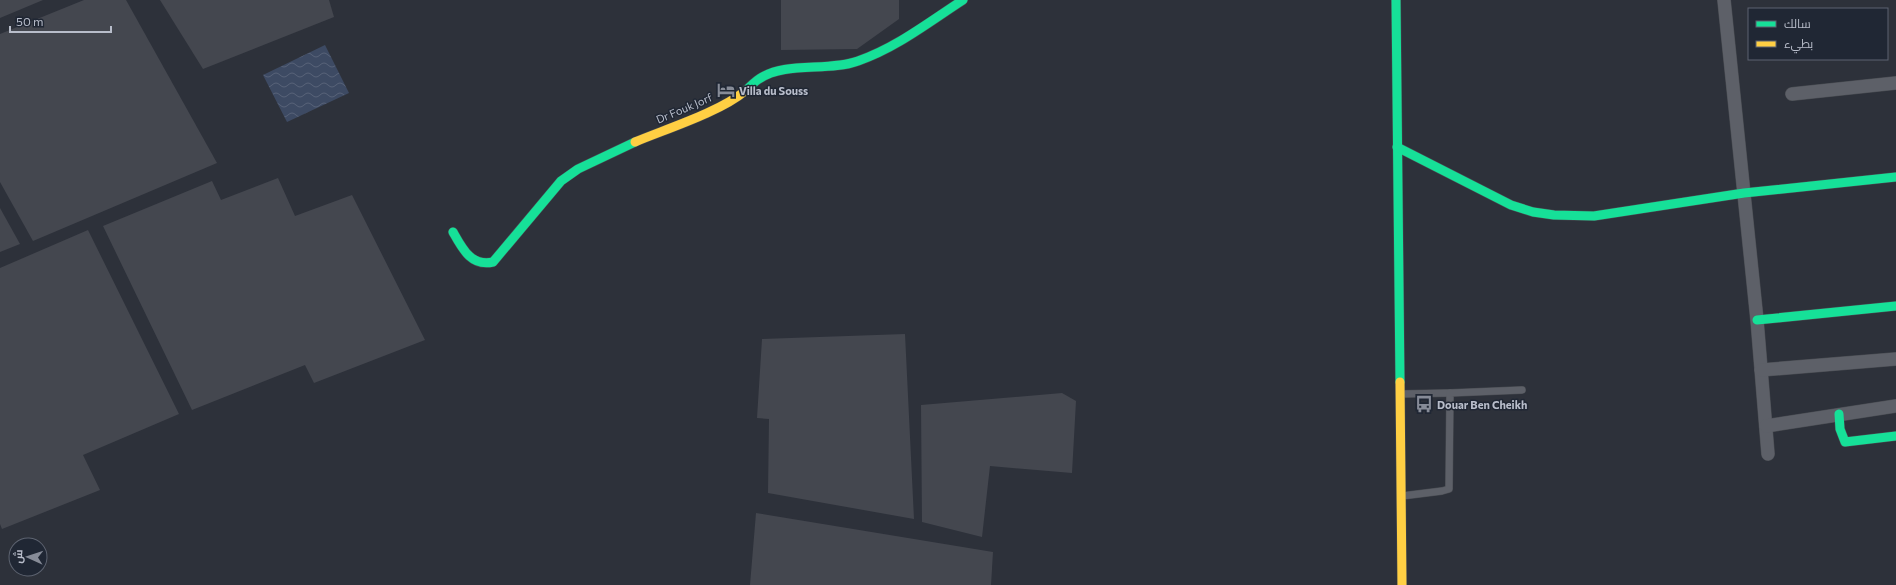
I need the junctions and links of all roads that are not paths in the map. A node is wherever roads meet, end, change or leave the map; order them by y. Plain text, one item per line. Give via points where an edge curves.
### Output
1 (963, 0) edge
2 (1396, 0) edge
3 (1724, 0) edge
4 (1896, 83) edge
5 (1792, 94) dead end
6 (1397, 147) junction
7 (1896, 177) edge
8 (1744, 193) junction
9 (453, 232) dead end
10 (1896, 306) edge
11 (1757, 320) junction
12 (1896, 359) edge
13 (1761, 370) junction
14 (1522, 390) dead end
15 (1450, 393) junction
16 (1400, 394) junction
17 (1896, 406) edge
18 (1839, 414) junction
19 (1766, 426) junction
20 (1896, 436) edge
21 (1768, 454) dead end
22 (1401, 496) junction
23 (1402, 585) edge

1 - 9 street, Dr Fouk Jorf via 872,56 838,66 786,70 769,74 738,97 717,108 634,142 578,169 562,181 493,262 475,262
2 - 6 street
3 - 8 street
4 - 5 street
6 - 8 street via 1511,205 1554,215 1594,216
6 - 16 street
7 - 8 street
8 - 11 street
10 - 11 street
11 - 13 street
12 - 13 street
13 - 19 street
14 - 15 lane
15 - 16 lane
15 - 22 lane via 1449,489
16 - 22 street
17 - 18 street
18 - 19 street
18 - 20 street via 1840,429 1845,442
19 - 21 street
22 - 23 street

